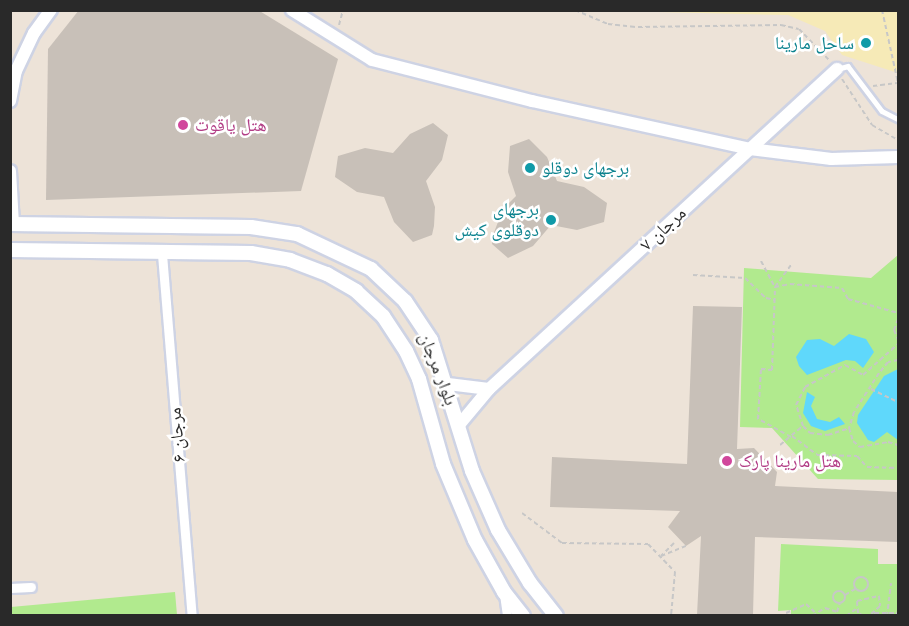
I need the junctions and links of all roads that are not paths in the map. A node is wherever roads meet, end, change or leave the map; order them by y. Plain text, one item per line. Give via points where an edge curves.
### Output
1 (51, 10) edge
2 (292, 10) edge
3 (837, 69) joint
4 (10, 101) edge
5 (898, 119) edge
6 (750, 149) junction
7 (898, 157) edge
8 (10, 171) edge
9 (12, 224) edge
10 (162, 229) junction
11 (10, 250) edge
12 (162, 254) junction
13 (448, 384) junction
14 (489, 389) junction
15 (459, 425) junction
16 (31, 587) dead end
17 (10, 588) edge
18 (504, 592) junction
19 (192, 615) edge
20 (507, 615) edge
21 (523, 615) edge
22 (556, 615) edge

1 - 4 street via 34,33 16,71
2 - 6 street via 372,60
3 - 5 lane via 848,66 882,111
3 - 6 street, مرجان ۷
6 - 7 street via 831,159
6 - 14 street, مرجان ۷
8 - 9 street
9 - 10 main road, بلوار مرجان
10 - 12 main road
10 - 13 main road, بلوار مرجان via 250,227 297,234 340,251 371,269 405,301 431,340
11 - 12 main road, بلوار مرجان
12 - 18 main road, بلوار مرجان via 251,253 290,260 327,274 356,291 383,316 419,379 443,464 475,540
12 - 19 street, مرجان ۶
13 - 14 street
13 - 15 main road, بلوار مرجان
14 - 15 street, مرجان ۷
15 - 22 main road, بلوار مرجان via 472,471 498,530 530,583
16 - 17 street
18 - 20 street
18 - 21 main road, بلوار مرجان

